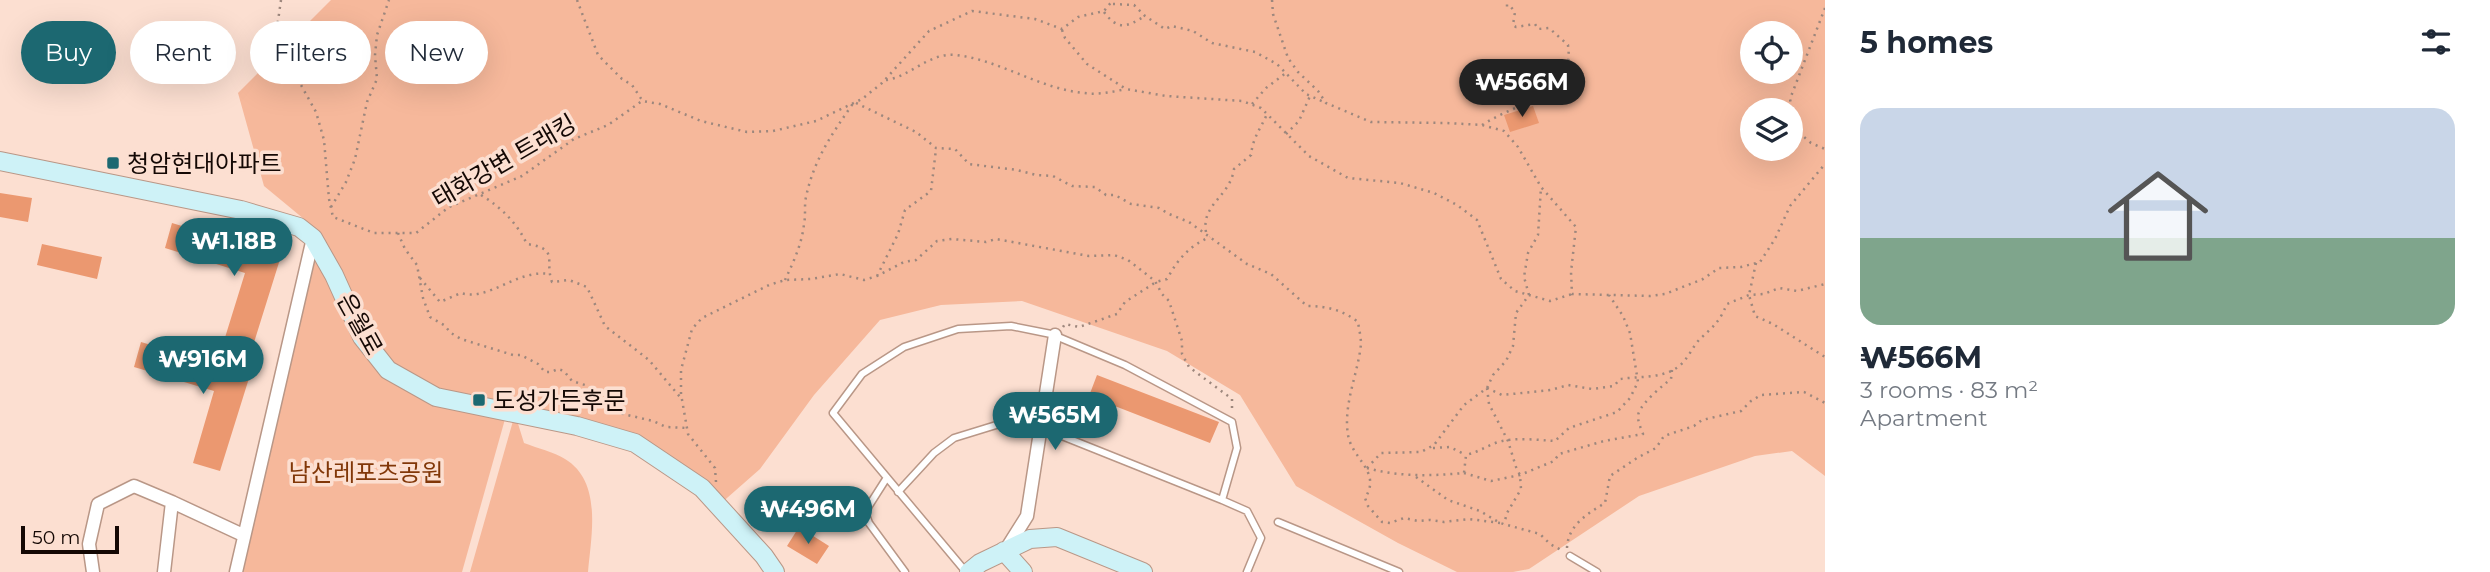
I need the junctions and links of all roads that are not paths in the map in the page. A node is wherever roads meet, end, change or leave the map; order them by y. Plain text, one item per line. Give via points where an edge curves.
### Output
1 (0, 162) edge
2 (313, 238) junction
3 (1055, 335) junction
4 (1042, 428) junction
5 (886, 479) junction
6 (898, 492) junction
7 (1222, 500) junction
8 (172, 502) junction
9 (1278, 522) dead end
10 (243, 535) junction
11 (1004, 551) junction
12 (1570, 556) road end
13 (93, 572) edge
14 (164, 572) edge
15 (236, 572) edge
16 (775, 572) edge
17 (905, 572) edge
18 (968, 572) edge
19 (1023, 572) edge
20 (1143, 572) edge
21 (1247, 572) edge
22 (1398, 572) edge
23 (1597, 572) edge

1 - 2 street via 242,210 299,227
2 - 10 street
2 - 16 street, 은월로 via 362,337 388,370 436,397 577,426 635,443 702,488
3 - 4 street
3 - 5 lane via 1011,326 958,329 904,347 862,374 833,413
3 - 7 lane via 1125,365 1232,422 1237,448
4 - 6 lane via 1006,422 954,438
4 - 7 lane
4 - 11 street via 1027,516
5 - 6 lane
5 - 17 lane via 865,512
6 - 18 lane
7 - 21 lane via 1247,511 1261,538
8 - 10 street
8 - 13 street via 134,486 98,504 89,544
8 - 14 street
9 - 22 lane
10 - 15 street
11 - 18 street
11 - 19 street
11 - 20 street via 1030,539 1057,537
12 - 23 lane

